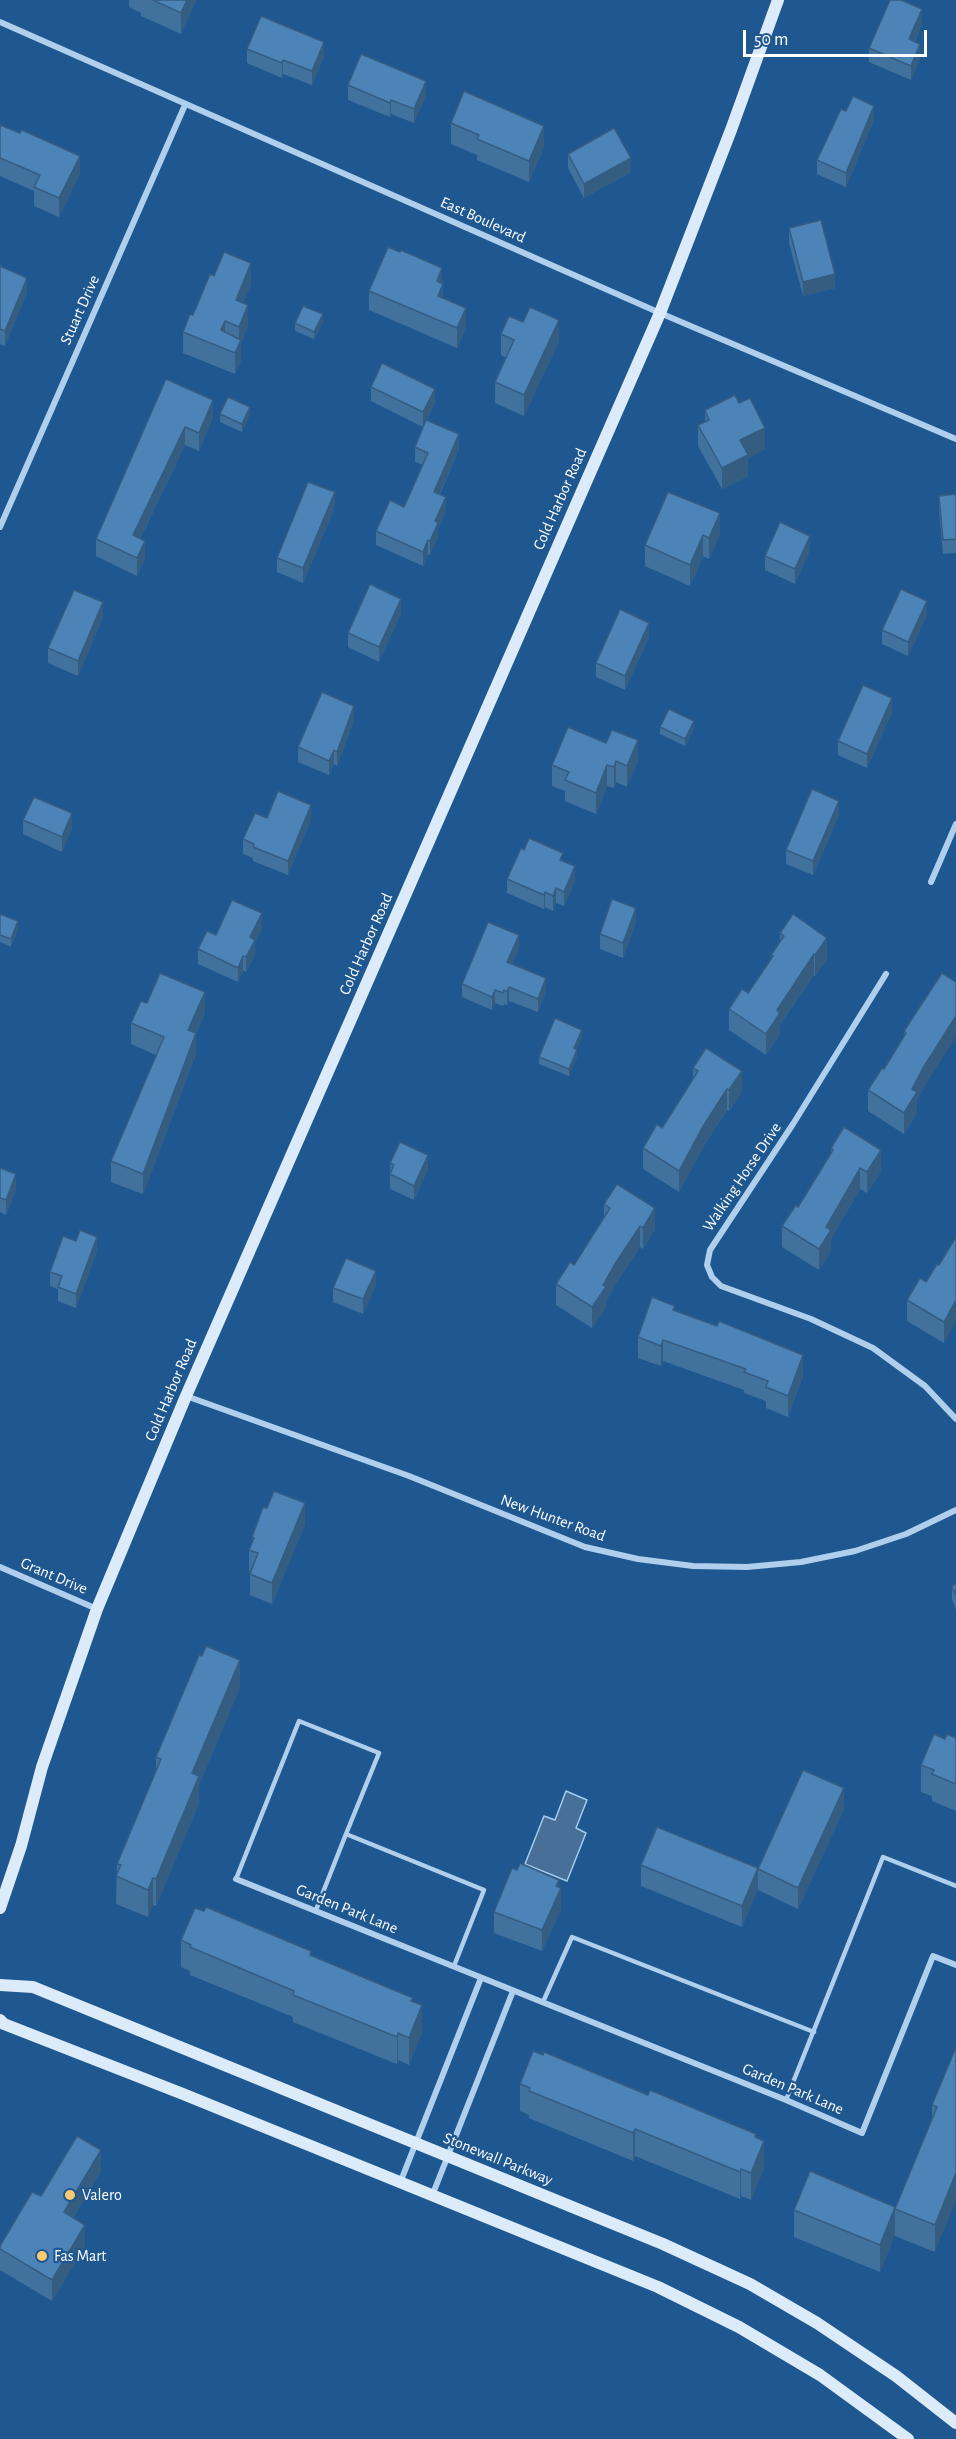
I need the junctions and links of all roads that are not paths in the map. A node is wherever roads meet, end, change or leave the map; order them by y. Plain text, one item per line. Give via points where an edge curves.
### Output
1 (778, 0) edge
2 (0, 22) edge
3 (185, 105) junction
4 (660, 313) junction
5 (956, 439) edge
6 (0, 527) edge
7 (956, 824) edge
8 (931, 882) dead end
9 (886, 974) dead end
10 (186, 1396) junction
11 (956, 1418) edge
12 (956, 1510) edge
13 (0, 1567) edge
14 (98, 1609) junction
15 (346, 1834) junction
16 (236, 1879) joint
17 (956, 1886) edge
18 (0, 1908) edge
19 (316, 1910) junction
20 (956, 1965) edge
21 (454, 1966) junction
22 (481, 1978) junction
23 (0, 1985) edge
24 (513, 1991) junction
25 (543, 2002) junction
26 (0, 2020) edge
27 (814, 2032) junction
28 (786, 2100) junction
29 (417, 2144) junction
30 (447, 2156) junction
31 (400, 2183) junction
32 (432, 2196) junction
33 (956, 2423) edge
34 (908, 2439) edge

1 - 4 street, Cold Harbor Road
2 - 3 street, East Boulevard
3 - 4 street, East Boulevard
3 - 6 street, Stuart Drive
4 - 5 street, East Boulevard
4 - 10 street, Cold Harbor Road
7 - 8 street
9 - 11 street, Walking Horse Drive via 710,1250 707,1265 721,1286 811,1319 879,1352 925,1386
10 - 12 street, New Hunter Road via 409,1476 585,1547 638,1559 747,1567 801,1562 855,1551
10 - 14 street, Cold Harbor Road
13 - 14 street, Grant Drive
14 - 18 street, Cold Harbor Road via 42,1767
15 - 16 lane via 379,1753 299,1721
15 - 19 lane
15 - 21 lane via 484,1890
16 - 19 street, Garden Park Lane
17 - 27 lane via 884,1857
19 - 21 street, Garden Park Lane
20 - 28 street, Garden Park Lane via 933,1956 862,2133
21 - 22 street, Garden Park Lane
22 - 24 street, Garden Park Lane
22 - 29 street
23 - 29 street, Stonewall Parkway via 33,1987
24 - 25 street, Garden Park Lane
24 - 30 street
25 - 27 lane via 572,1937
25 - 28 street, Garden Park Lane
26 - 31 street
27 - 28 lane
29 - 30 street, Stonewall Parkway
29 - 31 street
30 - 32 street
30 - 33 street, Stonewall Parkway via 750,2284 896,2376
31 - 32 street
32 - 34 street via 658,2287 739,2327 820,2375

